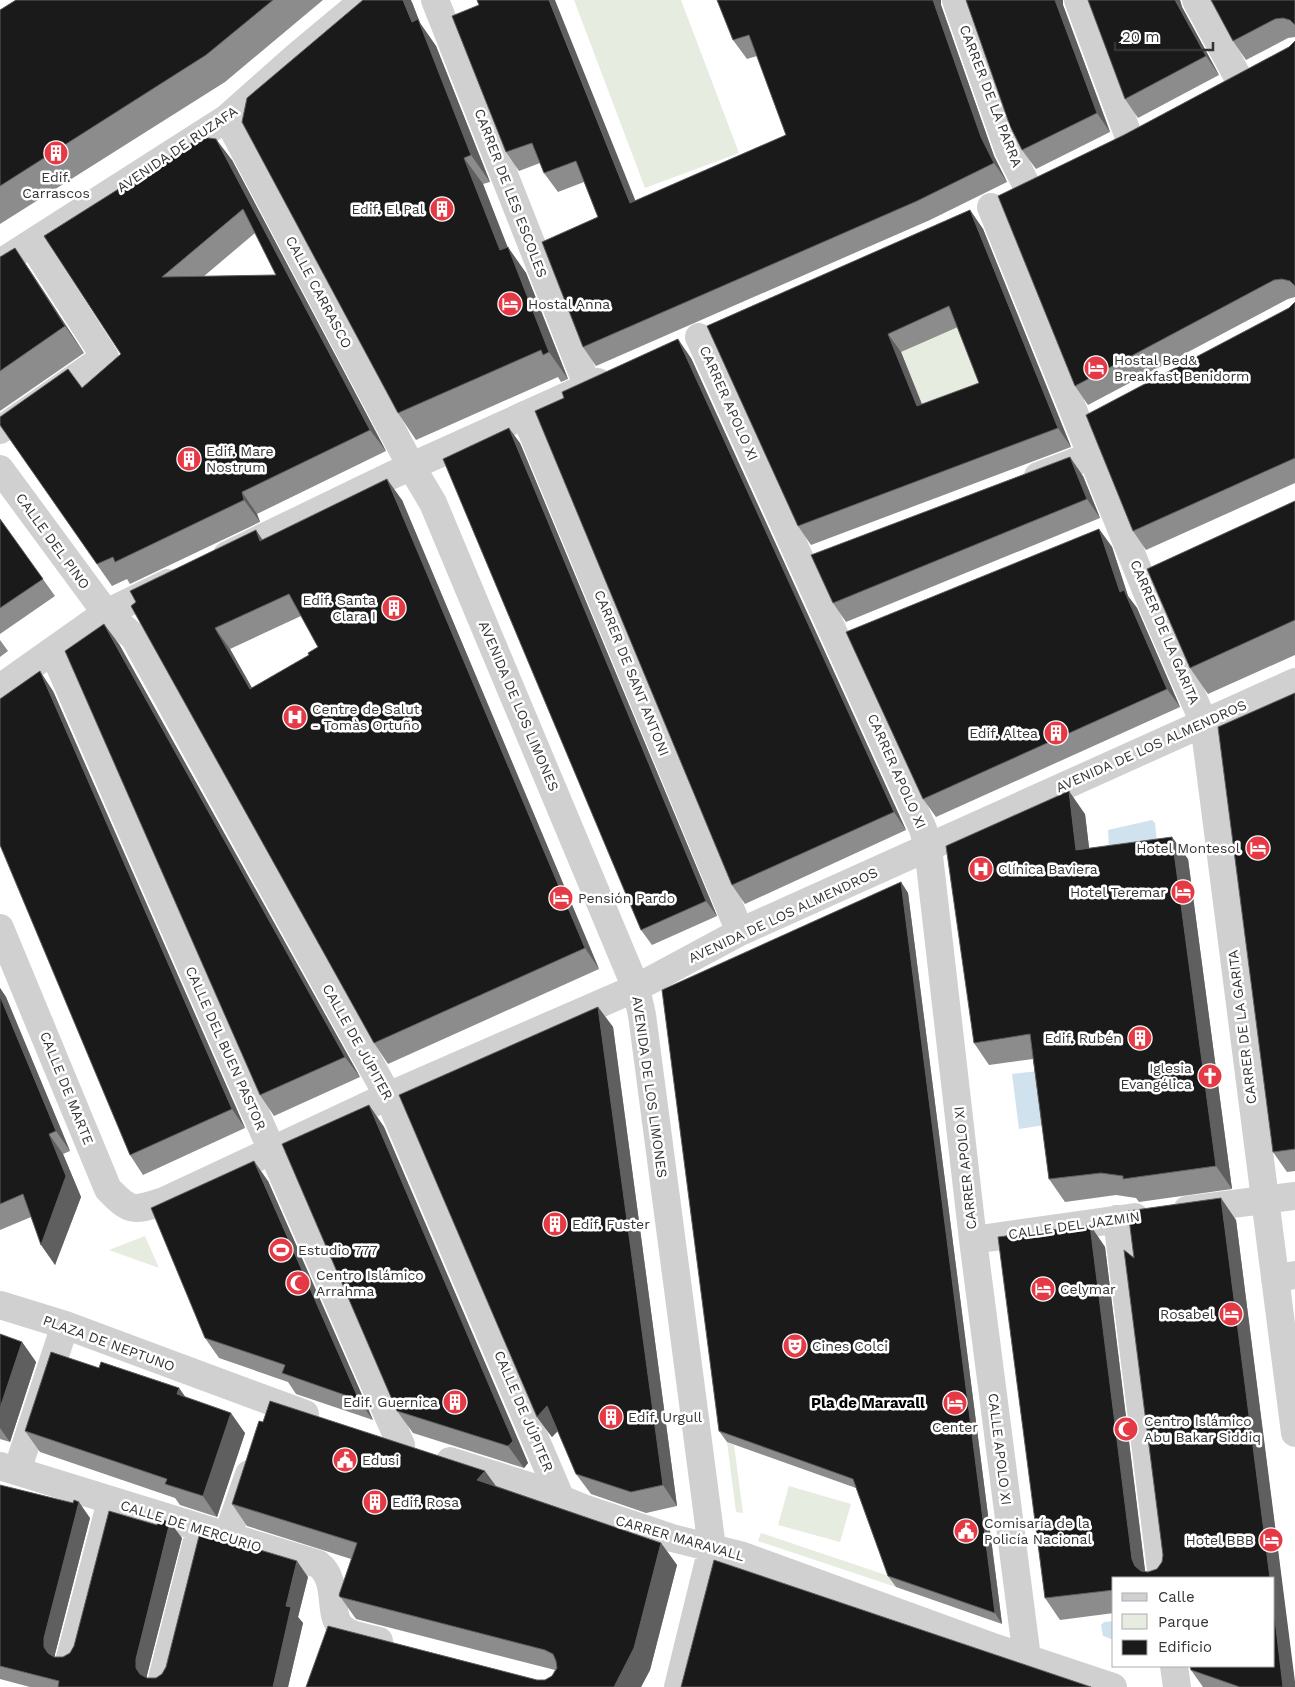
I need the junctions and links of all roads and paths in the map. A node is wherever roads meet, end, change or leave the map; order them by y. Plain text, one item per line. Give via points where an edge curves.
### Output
1 (364, 0) edge
2 (435, 0) edge
3 (1078, 0) edge
4 (1196, 0) edge
5 (958, 1) edge
6 (1216, 94) edge
7 (227, 118) junction
8 (1104, 153) edge
9 (980, 213) joint
10 (32, 244) junction
11 (0, 263) edge
12 (724, 326) edge
13 (699, 337) junction
14 (674, 348) edge
15 (622, 371) edge
16 (588, 387) junction
17 (1106, 413) edge
18 (525, 415) junction
19 (1081, 426) junction
20 (0, 430) edge
21 (1093, 455) junction
22 (411, 466) junction
23 (0, 469) edge
24 (1010, 486) edge
25 (1121, 526) junction
26 (1096, 536) edge
27 (829, 554) edge
28 (802, 564) junction
29 (106, 613) junction
30 (52, 650) junction
31 (1295, 682) edge
32 (0, 688) edge
33 (1204, 722) junction
34 (928, 847) junction
35 (0, 928) edge
36 (740, 932) junction
37 (636, 988) junction
38 (388, 1096) junction
39 (271, 1151) junction
40 (1295, 1196) edge
41 (1264, 1200) junction
42 (164, 1201) joint
43 (1117, 1219) junction
44 (973, 1240) junction
45 (1285, 1276) edge
46 (0, 1305) edge
47 (65, 1325) junction
48 (328, 1422) edge
49 (1295, 1433) edge
50 (365, 1434) edge
51 (401, 1445) junction
52 (258, 1448) edge
53 (8, 1469) edge
54 (562, 1499) junction
55 (111, 1501) junction
56 (200, 1529) junction
57 (227, 1537) junction
58 (712, 1548) junction
59 (1162, 1577) edge
60 (404, 1647) edge
61 (70, 1658) edge
62 (1027, 1658) junction
63 (1174, 1667) edge
64 (162, 1678) edge
65 (678, 1687) edge
66 (1113, 1687) edge
67 (1177, 1687) edge

1 - 7 street, AVENIDA DE RUZAFA
2 - 16 street, CARRER DE LES ESCOLES
3 - 8 street via 1141,134
4 - 6 street via 1249,76
5 - 9 street, CARRER DE LA PARRA via 1009,151 1040,185
7 - 10 street, AVENIDA DE RUZAFA
7 - 22 street, CALLE CARRASCO
9 - 19 street, CARRER DE LA GARITA
10 - 11 street, AVENIDA DE RUZAFA
10 - 20 street via 105,357
12 - 13 street
13 - 14 street
13 - 28 street, CARRER APOLO XI
15 - 16 street
16 - 18 street
17 - 19 street
18 - 22 street
18 - 36 street, CARRER DE SANT ANTONI
19 - 21 street, CARRER DE LA GARITA
21 - 24 street
21 - 25 street, CARRER DE LA GARITA
22 - 29 street
22 - 37 street, AVENIDA DE LOS LIMONES via 433,502
23 - 29 street, CALLE DEL PINO
25 - 26 street
25 - 33 street, CARRER DE LA GARITA via 1153,574
27 - 28 street
28 - 34 street, CARRER APOLO XI via 850,637 924,829
29 - 30 street
29 - 38 street, CALLE DE JÚPITER via 134,637
30 - 32 street
30 - 39 street, CALLE DEL BUEN PASTOR
31 - 33 street, AVENIDA DE LOS ALMENDROS
33 - 34 street, AVENIDA DE LOS ALMENDROS
33 - 41 street, CARRER DE LA GARITA
34 - 36 street, AVENIDA DE LOS ALMENDROS
34 - 44 street, CARRER APOLO XI
35 - 42 street, CALLE DE MARTE via 108,1189 124,1206 140,1209
36 - 37 street, AVENIDA DE LOS ALMENDROS
37 - 38 street, AVENIDA DE LOS ALMENDROS
37 - 58 street, AVENIDA DE LOS LIMONES
38 - 39 street, AVENIDA DE LOS ALMENDROS
38 - 54 street, CALLE DE JÚPITER
39 - 42 street, AVENIDA DE LOS ALMENDROS
39 - 51 street, CALLE DEL BUEN PASTOR
40 - 41 street, CALLE DEL JAZMIN
41 - 43 street, CALLE DEL JAZMIN
41 - 45 street, CARRER DE LA GARITA
43 - 44 street, CALLE DEL JAZMIN
43 - 59 street
44 - 62 street, CALLE APOLO XI
45 - 49 street, CARRER DE LA GARITA
46 - 47 street, PLAZA DE NEPTUNO
47 - 48 street, PLAZA DE NEPTUNO via 218,1382 270,1412
47 - 53 street
50 - 51 street, CARRER MARAVALL
51 - 54 street, CARRER MARAVALL
52 - 57 street
53 - 55 street, CALLE DE MERCURIO
54 - 58 street, CARRER MARAVALL via 672,1538
55 - 56 street, CALLE DE MERCURIO
55 - 61 street
56 - 57 street, CALLE DE MERCURIO
56 - 64 street
57 - 60 street, CALLE DE MERCURIO via 318,1564 327,1571 338,1626 348,1633
58 - 62 street, CARRER MARAVALL via 740,1555
58 - 65 street, AVENIDA DE LOS LIMONES
62 - 66 street, CARRER MARAVALL
63 - 67 street

